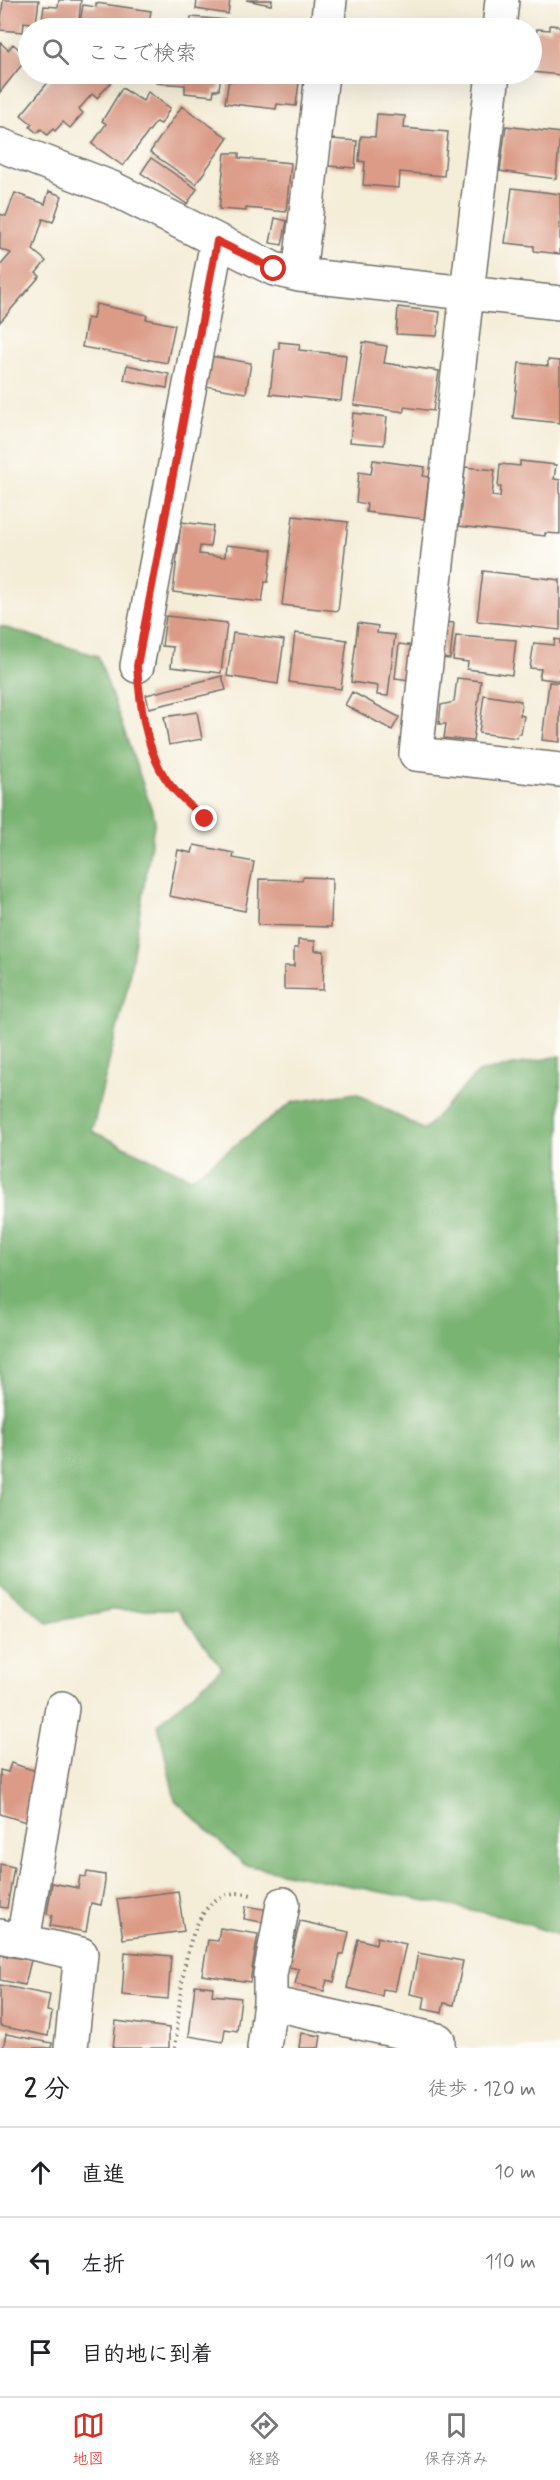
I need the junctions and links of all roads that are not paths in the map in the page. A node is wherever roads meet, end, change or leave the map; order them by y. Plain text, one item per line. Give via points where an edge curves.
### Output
1 (330, 0) edge
2 (502, 0) edge
3 (328, 18) edge
4 (500, 18) edge
5 (321, 84) edge
6 (492, 84) edge
7 (0, 145) edge
8 (217, 241) junction
9 (299, 275) junction
10 (467, 292) junction
11 (560, 303) edge
12 (137, 666) road end
13 (560, 770) edge
14 (62, 1708) dead end
15 (283, 1904) road end
16 (12, 1939) edge
17 (270, 2003) junction
18 (71, 2048) edge
19 (264, 2048) edge
20 (438, 2048) edge

1 - 3 street
2 - 4 street
5 - 9 street
6 - 10 street
7 - 8 street via 112,188
8 - 9 street via 274,269
8 - 12 street
9 - 10 street
10 - 11 street
10 - 13 street via 416,754
14 - 16 street
15 - 17 street via 270,1975
16 - 18 street via 81,1954
17 - 19 street
17 - 20 street via 438,2040

